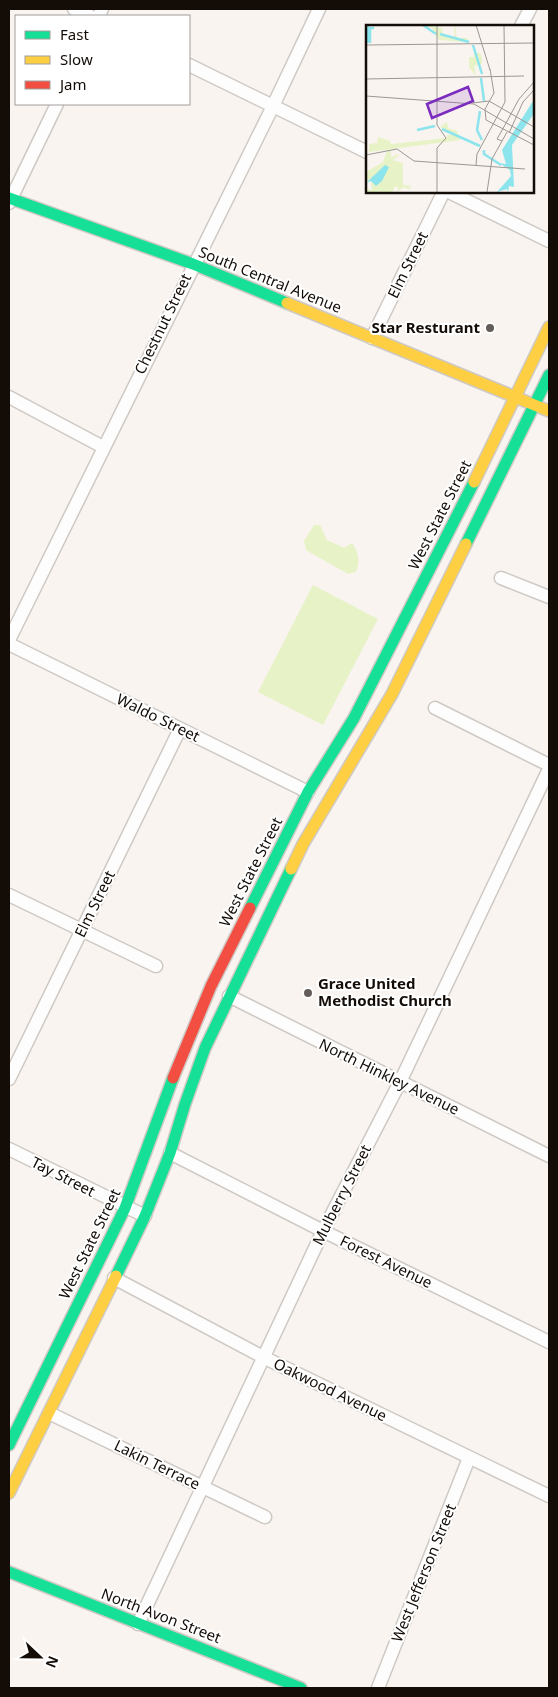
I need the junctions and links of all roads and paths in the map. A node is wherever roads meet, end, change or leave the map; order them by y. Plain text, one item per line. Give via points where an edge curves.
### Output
1 (74, 9) edge
2 (319, 9) edge
3 (530, 9) edge
4 (88, 15) edge
5 (522, 25) edge
6 (190, 65) edge
7 (56, 105) edge
8 (272, 106) junction
9 (366, 152) edge
10 (445, 192) edge
11 (448, 192) edge
12 (10, 200) edge
13 (549, 241) edge
14 (193, 264) junction
15 (549, 327) edge
16 (372, 338) junction
17 (549, 375) edge
18 (9, 397) edge
19 (516, 397) junction
20 (535, 405) junction
21 (549, 410) edge
22 (103, 447) junction
23 (502, 578) dead end
24 (549, 597) edge
25 (9, 640) edge
26 (9, 644) edge
27 (435, 708) dead end
28 (180, 729) junction
29 (549, 765) edge
30 (549, 769) edge
31 (308, 792) junction
32 (9, 895) edge
33 (82, 930) junction
34 (156, 966) dead end
35 (229, 996) junction
36 (9, 1079) edge
37 (400, 1082) junction
38 (9, 1149) edge
39 (170, 1153) junction
40 (549, 1156) edge
41 (125, 1208) junction
42 (145, 1216) junction
43 (323, 1231) junction
44 (114, 1278) junction
45 (549, 1342) edge
46 (263, 1357) junction
47 (49, 1414) junction
48 (9, 1445) edge
49 (470, 1458) junction
50 (202, 1487) junction
51 (9, 1493) edge
52 (549, 1496) edge
53 (265, 1517) dead end
54 (9, 1572) edge
55 (138, 1624) junction
56 (301, 1688) edge
57 (378, 1688) edge

1 - 4 street
2 - 8 street, Chestnut Street
3 - 5 street
6 - 8 street
7 - 12 street
8 - 9 street
8 - 14 street, Chestnut Street
10 - 16 street, Elm Street
11 - 13 street
12 - 14 main road, South Central Avenue
14 - 16 main road, South Central Avenue
14 - 22 street, Chestnut Street
15 - 19 main road, West State Street
16 - 19 main road, South Central Avenue
17 - 20 main road
18 - 22 street
19 - 20 main road, South Central Avenue
19 - 31 main road, West State Street via 354,718
20 - 21 main road, South Central Avenue
20 - 35 main road via 392,694 303,844
22 - 25 street, Chestnut Street
23 - 24 street
26 - 28 street, Waldo Street
27 - 29 street
28 - 31 street, Waldo Street
28 - 33 street, Elm Street
30 - 37 street, Mulberry Street
31 - 41 main road, West State Street via 207,994
32 - 33 street
33 - 34 street
33 - 36 street, Elm Street
35 - 37 street, North Hinkley Avenue
35 - 39 main road via 205,1048
37 - 40 street, North Hinkley Avenue
37 - 43 street, Mulberry Street
38 - 41 street, Tay Street
39 - 42 main road
39 - 43 street, Forest Avenue
41 - 42 street, Tay Street
41 - 48 main road, West State Street
42 - 44 main road
43 - 45 street, Forest Avenue
43 - 46 street, Mulberry Street
44 - 46 street, Oakwood Avenue
44 - 47 main road
46 - 49 street, Oakwood Avenue
46 - 50 street, Mulberry Street
47 - 50 street, Lakin Terrace
47 - 51 main road
49 - 52 street, Oakwood Avenue
49 - 57 street, West Jefferson Street
50 - 53 street, Lakin Terrace
50 - 55 street, Mulberry Street
54 - 55 main road, North Avon Street
55 - 56 main road, North Avon Street

